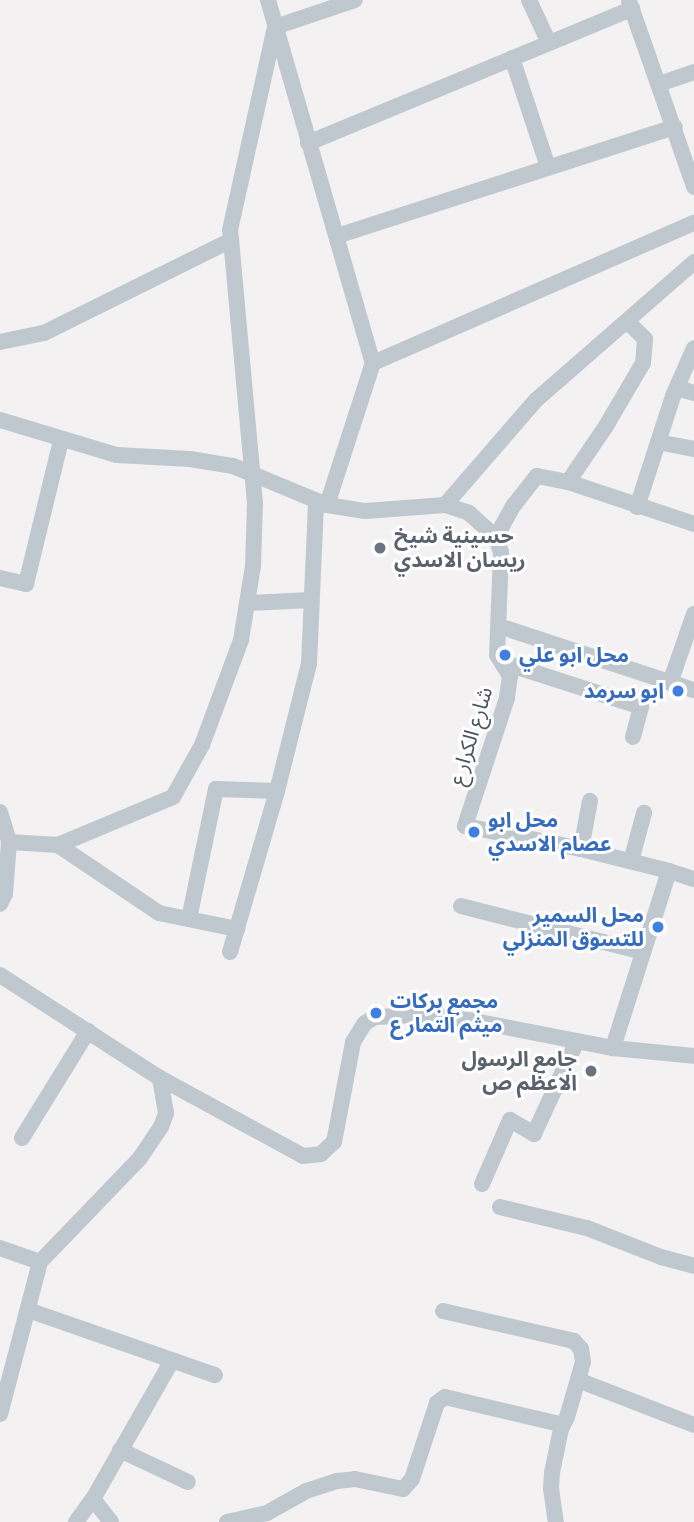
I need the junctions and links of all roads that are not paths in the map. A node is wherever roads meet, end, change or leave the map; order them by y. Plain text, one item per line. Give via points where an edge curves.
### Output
1 (268, 0) edge
2 (355, 0) edge
3 (529, 0) edge
4 (631, 4) edge
5 (275, 27) junction
6 (549, 43) junction
7 (512, 58) junction
8 (694, 72) edge
9 (659, 84) junction
10 (675, 127) junction
11 (308, 143) junction
12 (548, 167) junction
13 (694, 187) edge
14 (694, 223) edge
15 (337, 236) junction
16 (231, 240) junction
17 (694, 262) edge
18 (626, 321) junction
19 (0, 341) edge
20 (694, 348) edge
21 (373, 363) junction
22 (677, 388) junction
23 (694, 393) edge
24 (0, 420) edge
25 (61, 440) junction
26 (658, 442) junction
27 (694, 449) edge
28 (251, 472) junction
29 (568, 482) junction
30 (321, 504) junction
31 (445, 505) junction
32 (637, 507) junction
33 (694, 524) edge
34 (496, 537) junction
35 (0, 578) edge
36 (311, 600) junction
37 (247, 603) junction
38 (694, 614) edge
39 (499, 626) junction
40 (505, 663) junction
41 (670, 683) junction
42 (694, 691) edge
43 (632, 737) dead end
44 (277, 791) junction
45 (590, 801) dead end
46 (0, 812) edge
47 (644, 813) dead end
48 (9, 842) junction
49 (58, 845) junction
50 (581, 849) junction
51 (631, 861) junction
52 (669, 871) junction
53 (694, 879) edge
54 (0, 904) edge
55 (461, 906) dead end
56 (189, 919) junction
57 (237, 929) junction
58 (230, 952) dead end
59 (643, 953) junction
60 (0, 975) edge
61 (88, 1031) junction
62 (577, 1041) junction
63 (613, 1048) junction
64 (694, 1056) edge
65 (160, 1077) junction
66 (22, 1138) dead end
67 (482, 1184) dead end
68 (500, 1207) dead end
69 (0, 1248) edge
70 (40, 1262) junction
71 (694, 1266) edge
72 (28, 1310) junction
73 (443, 1311) dead end
74 (171, 1362) junction
75 (215, 1375) dead end
76 (578, 1380) junction
77 (0, 1414) edge
78 (694, 1424) edge
79 (563, 1425) junction
80 (120, 1450) junction
81 (188, 1482) dead end
82 (93, 1499) junction
83 (76, 1522) edge
84 (111, 1522) edge
85 (227, 1522) edge
86 (556, 1522) edge

1 - 5 street
2 - 5 street
3 - 6 street
4 - 6 street
4 - 9 street
5 - 11 street
5 - 16 street
6 - 7 street
7 - 11 street
7 - 12 street
8 - 9 street
9 - 10 street
10 - 12 street
10 - 13 street
11 - 15 street
12 - 15 street
14 - 21 street
15 - 21 street
16 - 19 street via 44,333
16 - 28 street
17 - 18 street
18 - 29 street via 645,339 643,363
18 - 31 street via 536,400
20 - 22 street
21 - 30 street
22 - 23 street
22 - 26 street
24 - 25 street
25 - 28 street via 117,455 190,459
25 - 35 street via 26,584
26 - 27 street
26 - 32 street
28 - 30 street
28 - 37 street via 255,503
29 - 32 street
29 - 34 street via 537,476
30 - 31 street via 366,511
30 - 36 street
31 - 34 street via 469,513
32 - 33 street
34 - 39 street, شارع الكرار ع via 501,552
36 - 37 street
36 - 44 street via 309,664
37 - 49 street via 240,640 215,712 173,797
38 - 41 street
39 - 40 street, شارع الكرار ع via 497,655
39 - 41 street
40 - 43 street via 641,707
40 - 50 street, شارع الكرار ع via 510,676 508,698 465,826
41 - 42 street
44 - 56 street via 216,789
44 - 57 street
45 - 50 street
46 - 48 street
47 - 51 street
48 - 49 street
48 - 54 street via 5,894
49 - 56 street via 159,913
50 - 51 street, شارع الكرار ع
51 - 52 street, شارع الكرار ع
52 - 53 street, شارع الكرار ع
52 - 59 street
55 - 59 street
56 - 57 street
57 - 58 street
59 - 63 street
60 - 61 street
61 - 65 street
61 - 66 street
62 - 63 street
62 - 65 street via 445,1017 375,1017 353,1042 334,1142 312,1157 294,1152
62 - 67 street via 534,1134 510,1120
63 - 64 street
65 - 70 street via 166,1113 161,1127 140,1158
68 - 71 street via 587,1228
69 - 70 street
70 - 72 street
72 - 74 street
72 - 77 street
73 - 76 street via 574,1341 583,1355
74 - 75 street
74 - 80 street
76 - 78 street
76 - 79 street
79 - 85 street via 445,1396 438,1403 412,1479 403,1489 355,1479 337,1481 306,1491 267,1513
79 - 86 street via 551,1488
80 - 81 street
80 - 82 street
82 - 83 street
82 - 84 street

